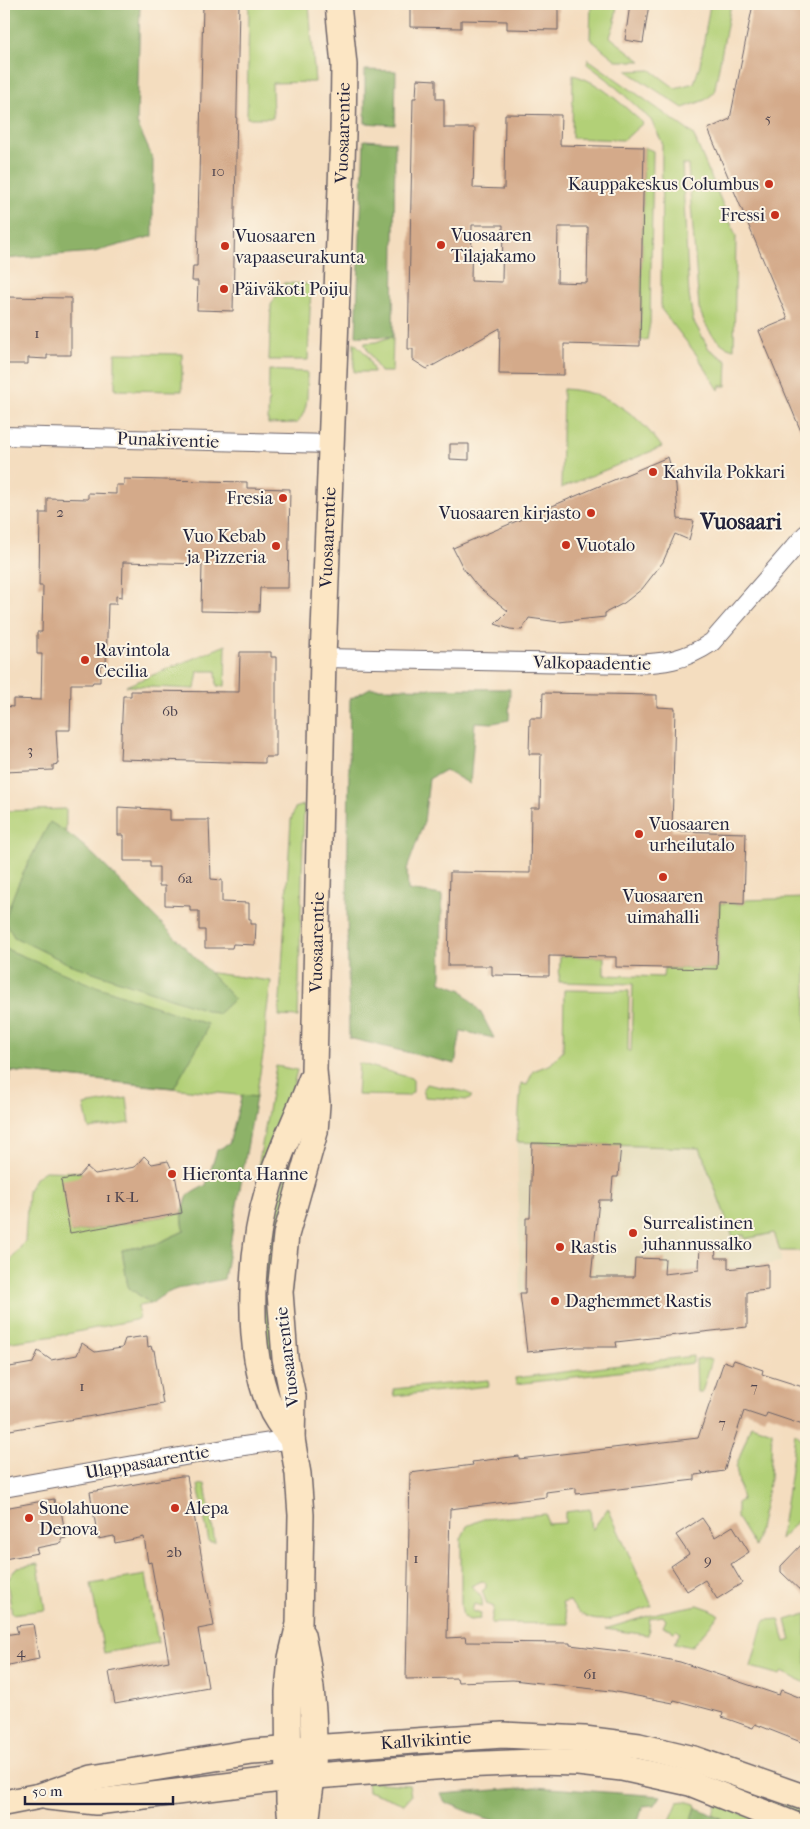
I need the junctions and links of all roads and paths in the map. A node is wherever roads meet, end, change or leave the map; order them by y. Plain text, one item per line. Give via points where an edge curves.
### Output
1 (338, 4) edge
2 (4, 436) edge
3 (331, 444) junction
4 (806, 534) edge
5 (323, 658) junction
6 (292, 1439) junction
7 (4, 1488) edge
8 (299, 1624) junction
9 (314, 1748) junction
10 (288, 1749) junction
11 (301, 1777) junction
12 (40, 1796) junction
13 (806, 1798) edge
14 (4, 1803) edge
15 (294, 1825) edge
16 (302, 1825) edge
17 (795, 1825) edge

1 - 3 street, Vuosaarentie via 344,65 343,134
2 - 3 street, Punakiventie
3 - 5 street, Vuosaarentie
4 - 5 street, Valkopaadentie via 712,642 677,661 631,664
5 - 6 street, Vuosaarentie via 315,1132 286,1235 280,1292 285,1358 293,1396
6 - 7 street, Ulappasaarentie
6 - 8 street, Vuosaarentie via 300,1495
8 - 9 street, Vuosaarentie via 307,1657
8 - 10 street, Vuosaarentie via 291,1658
9 - 10 street, Kallvikintie
9 - 11 street, Vuosaarentie
9 - 13 street, Kallvikintie via 464,1736 584,1739 639,1746 694,1759
10 - 11 street, Vuosaarentie
10 - 12 street, Kallvikintie via 92,1778
11 - 12 street, Kallvikintie via 96,1802
11 - 15 street via 290,1811
11 - 16 street via 307,1815
11 - 17 street, Kallvikintie via 461,1765 578,1762 690,1783
12 - 14 street, Kallvikintie

